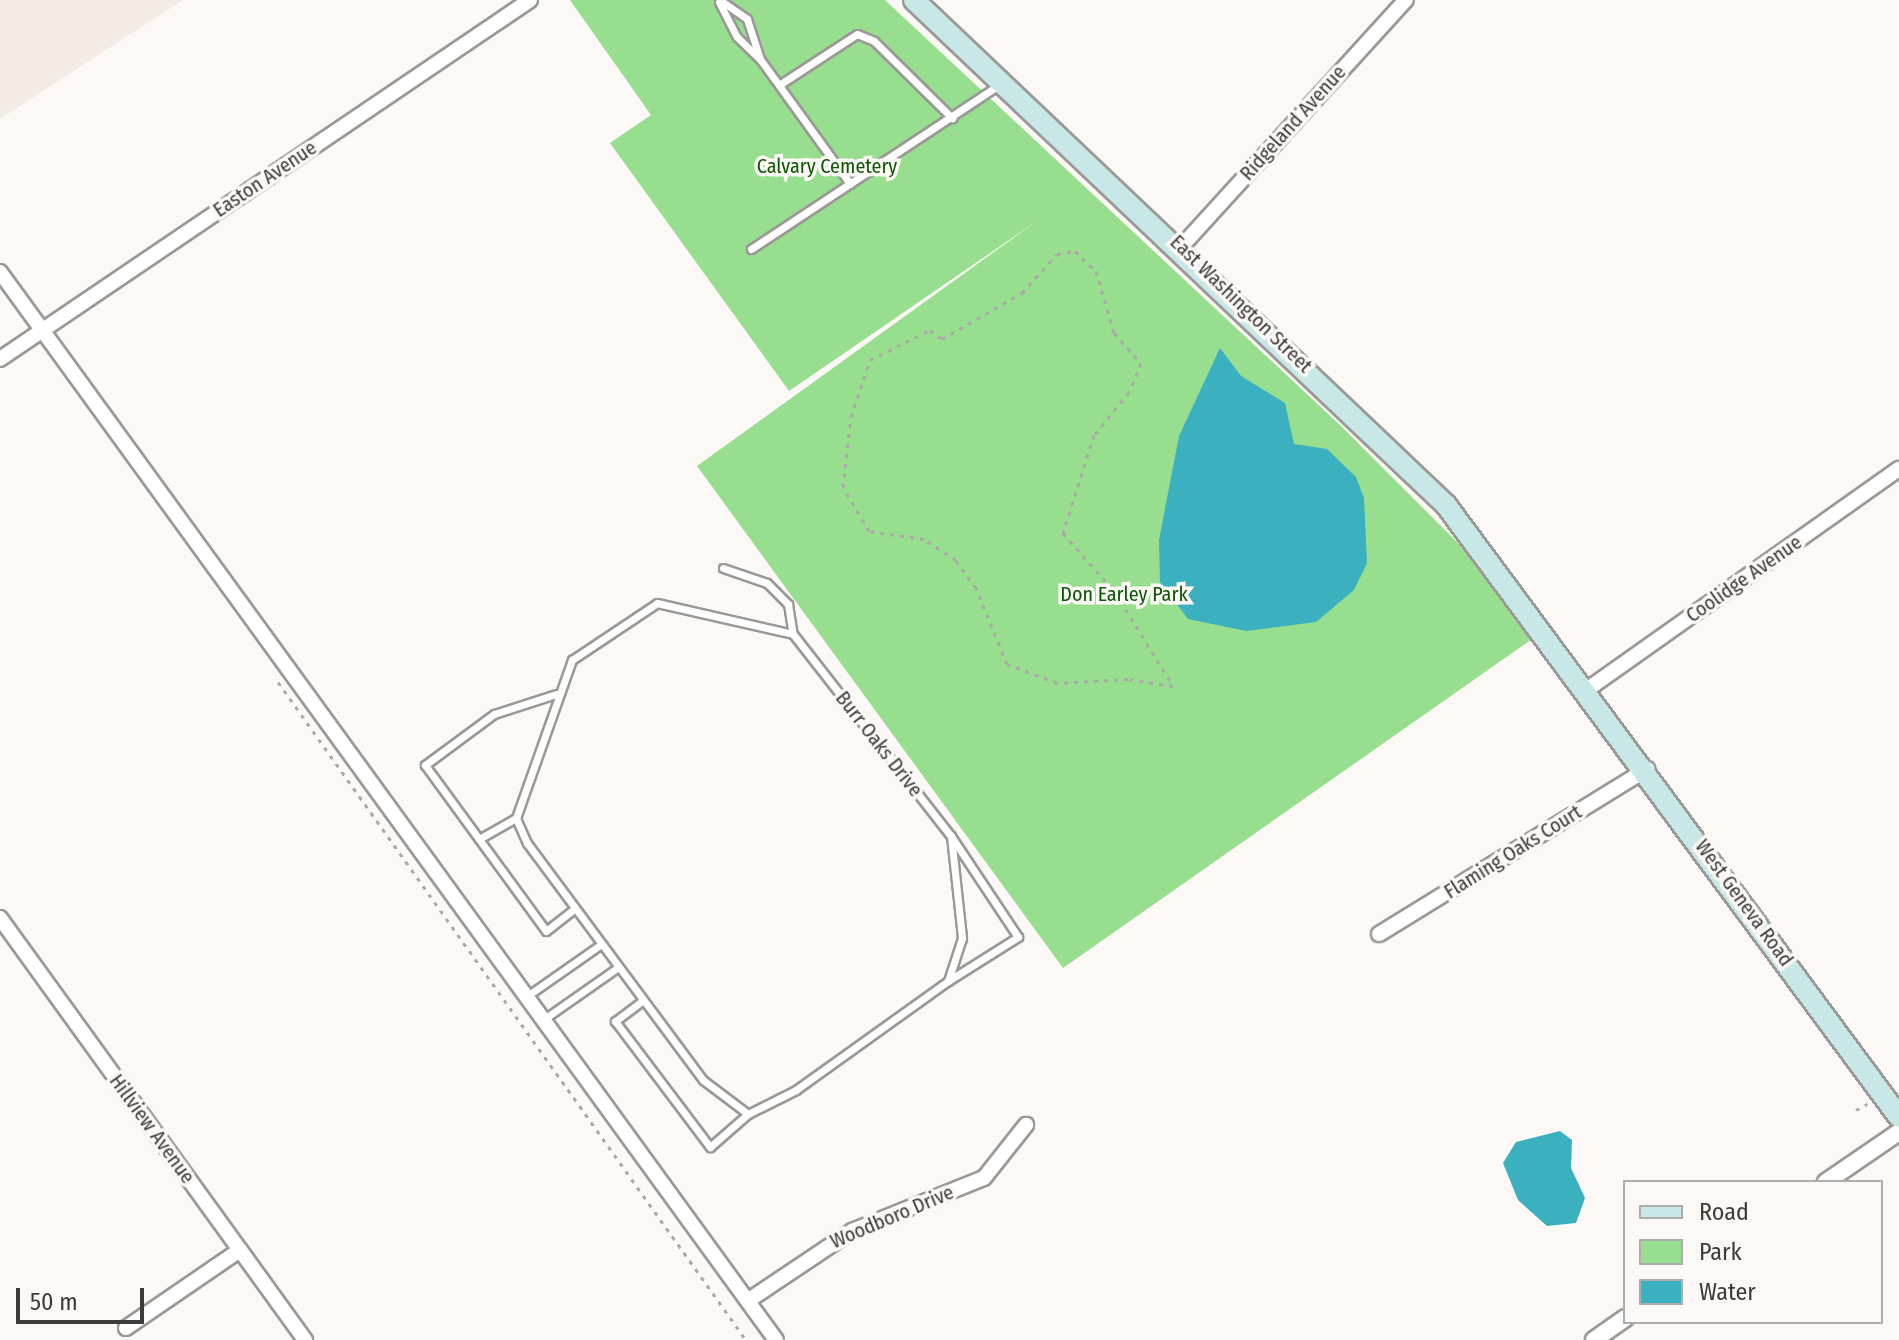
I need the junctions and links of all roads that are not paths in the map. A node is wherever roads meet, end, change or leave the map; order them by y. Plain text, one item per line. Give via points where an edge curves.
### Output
1 (530, 0) edge
2 (719, 0) edge
3 (914, 0) edge
4 (1406, 0) edge
5 (760, 59) junction
6 (1002, 83) junction
7 (779, 85) junction
8 (952, 118) junction
9 (850, 184) junction
10 (1181, 247) junction
11 (751, 249) dead end
12 (0, 272) edge
13 (42, 330) junction
14 (0, 359) edge
15 (1899, 469) edge
16 (723, 568) dead end
17 (793, 634) junction
18 (1588, 689) junction
19 (556, 694) junction
20 (1647, 769) junction
21 (516, 818) junction
22 (951, 836) junction
23 (479, 839) junction
24 (574, 909) junction
25 (0, 918) edge
26 (1379, 934) dead end
27 (600, 945) junction
28 (617, 968) junction
29 (948, 981) junction
30 (530, 994) junction
31 (642, 1001) junction
32 (547, 1017) junction
33 (748, 1114) junction
34 (1899, 1117) edge
35 (1026, 1125) dead end
36 (1899, 1132) edge
37 (1829, 1180) edge
38 (240, 1250) junction
39 (749, 1300) junction
40 (1623, 1319) edge
41 (126, 1328) dead end
42 (305, 1340) edge
43 (776, 1340) edge
44 (1594, 1340) edge

1 - 13 street, Easton Avenue
2 - 5 lane via 737,37
2 - 5 lane via 747,19
3 - 6 main road, East Washington Street
4 - 10 street, Ridgeland Avenue
5 - 7 lane
6 - 8 lane
6 - 10 main road, East Washington Street
7 - 8 lane via 857,34 874,41
7 - 9 lane
8 - 9 lane
9 - 11 lane
10 - 18 main road, East Washington Street via 1401,457
12 - 13 street
13 - 14 street, Easton Avenue
13 - 30 street
15 - 18 street, Coolidge Avenue
16 - 17 lane via 767,583 788,604
17 - 19 lane via 657,603 572,660
17 - 22 lane, Burr Oaks Drive
18 - 20 main road, West Geneva Road
19 - 21 lane
19 - 23 lane via 494,714 425,765
20 - 26 street, Flaming Oaks Court
20 - 34 main road, West Geneva Road
21 - 23 lane
21 - 24 lane
22 - 29 lane via 962,938
22 - 29 lane, Burr Oaks Drive via 1018,937
23 - 24 lane via 546,931
24 - 27 lane
25 - 38 street, Hillview Avenue
27 - 28 lane
27 - 30 lane
28 - 31 lane
28 - 32 lane
29 - 33 lane via 796,1090
30 - 32 street
31 - 33 lane via 703,1080
31 - 33 lane via 615,1021 710,1147
32 - 39 street
35 - 39 street, Woodboro Drive via 984,1178 852,1231
36 - 37 street
38 - 41 street
38 - 42 street, Hillview Avenue
39 - 43 street
40 - 44 street

